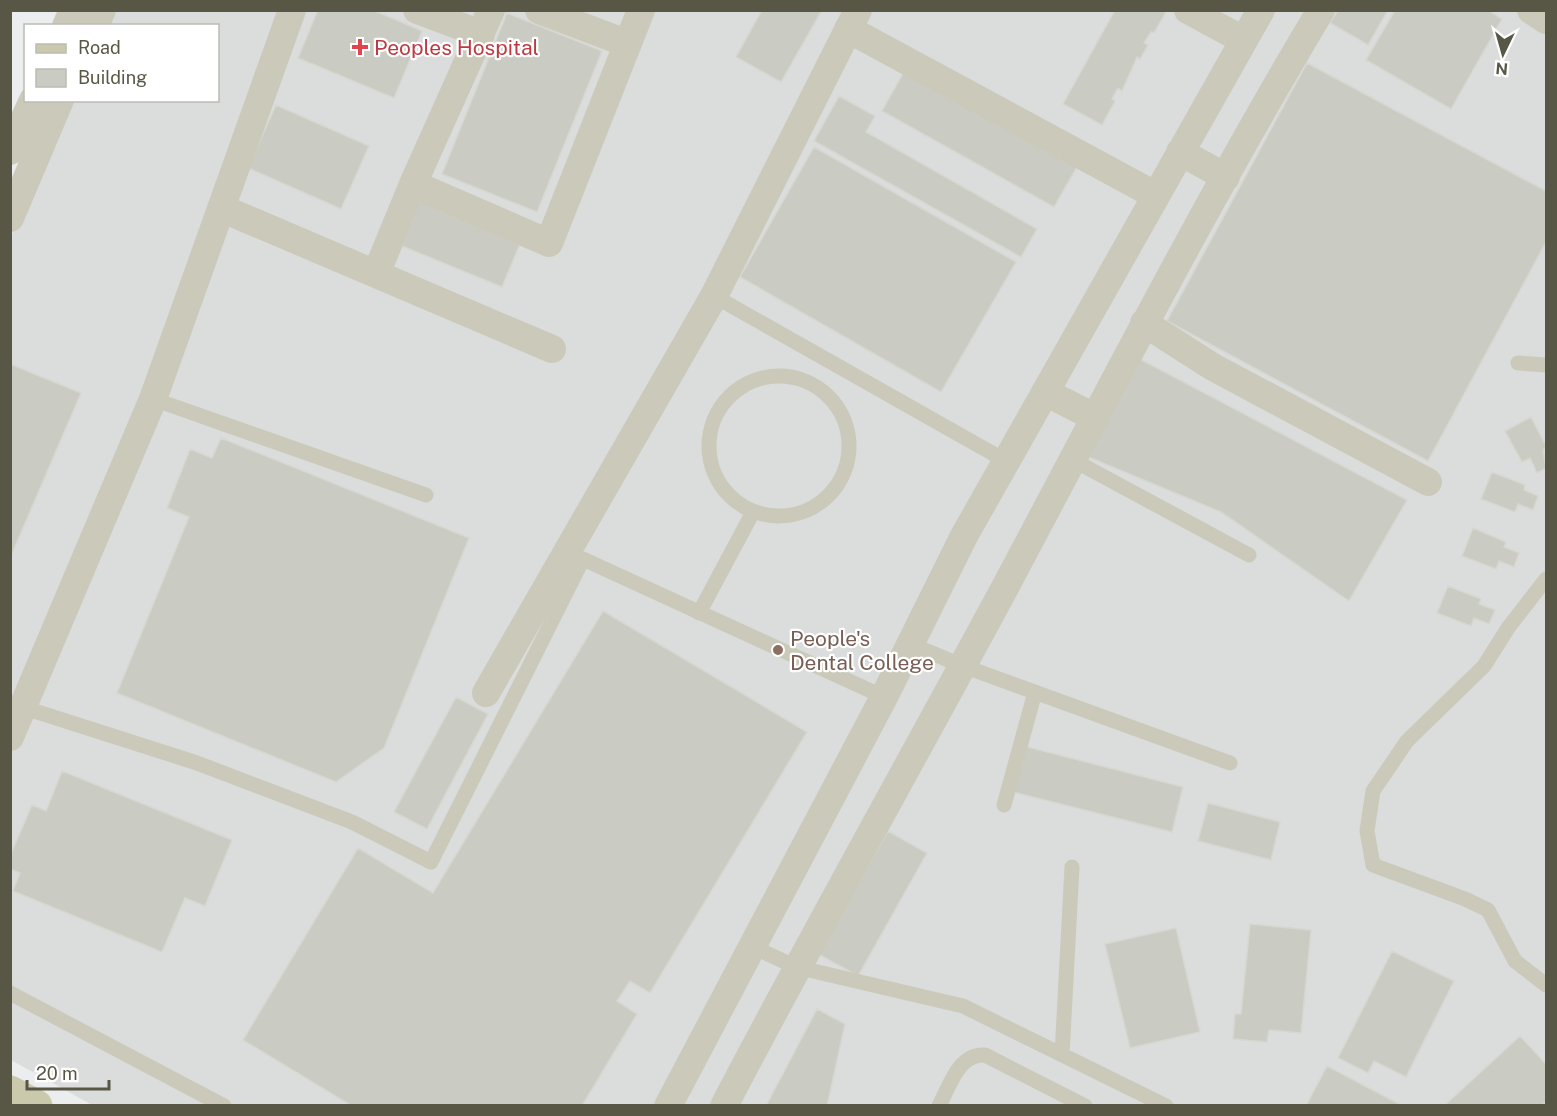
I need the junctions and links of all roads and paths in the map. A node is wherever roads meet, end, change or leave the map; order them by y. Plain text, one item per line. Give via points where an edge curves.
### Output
1 (73, 10) edge
2 (102, 10) edge
3 (292, 10) edge
4 (417, 10) edge
5 (539, 10) edge
6 (641, 10) edge
7 (1188, 10) edge
8 (1261, 10) edge
9 (1321, 10) edge
10 (1531, 10) edge
11 (853, 20) edge
12 (1546, 20) edge
13 (486, 22) edge
14 (67, 24) edge
15 (96, 24) edge
16 (1243, 40) junction
17 (626, 43) junction
18 (32, 102) edge
19 (59, 102) edge
20 (10, 151) edge
21 (1180, 152) junction
22 (1226, 177) junction
23 (413, 184) junction
24 (1155, 195) junction
25 (221, 208) junction
26 (10, 218) edge
27 (376, 274) junction
28 (714, 296) junction
29 (1144, 323) junction
30 (552, 349) dead end
31 (1518, 363) dead end
32 (1546, 365) edge
33 (1045, 392) junction
34 (153, 399) junction
35 (1096, 418) junction
36 (1073, 460) junction
37 (1006, 461) junction
38 (1428, 482) dead end
39 (426, 495) dead end
40 (753, 512) junction
41 (1249, 555) dead end
42 (1546, 579) edge
43 (699, 613) junction
44 (910, 644) junction
45 (963, 666) junction
46 (1035, 692) junction
47 (486, 693) dead end
48 (884, 697) junction
49 (24, 708) junction
50 (10, 737) edge
51 (1230, 763) dead end
52 (1004, 805) dead end
53 (1071, 867) dead end
54 (751, 946) junction
55 (796, 967) junction
56 (1546, 985) edge
57 (10, 993) edge
58 (1062, 1055) junction
59 (10, 1092) edge
60 (670, 1105) edge
61 (36, 1106) edge
62 (224, 1106) edge
63 (724, 1106) edge
64 (939, 1106) edge
65 (1085, 1106) edge
66 (1167, 1106) edge

1 - 14 street
2 - 15 street
3 - 25 street
4 - 13 street
5 - 17 street
6 - 17 street
7 - 16 street
8 - 16 street
9 - 22 street
10 - 12 street
11 - 24 street
11 - 28 street
13 - 23 street
16 - 21 street
17 - 23 street via 549,243
18 - 20 street
19 - 26 street
21 - 22 street
21 - 24 street
22 - 29 street
23 - 27 street
24 - 33 street
25 - 27 street
25 - 34 street
27 - 30 street
28 - 37 lane
28 - 47 street
29 - 35 street
29 - 38 street via 1213,367
31 - 32 lane
33 - 35 street
33 - 37 street
34 - 39 lane
34 - 49 street
35 - 36 street
36 - 41 lane
36 - 45 street
37 - 44 street
40 - 40 lane via 720,484 710,462 709,438 716,416 729,396 748,383 769,377 792,377 813,385 831,399 843,417 849,439 848,461 839,482 825,499 804,512 781,516
40 - 43 lane
42 - 56 lane via 1484,666 1407,741 1373,791 1367,831 1373,865 1488,910 1515,961
43 - 48 lane
43 - 49 lane via 583,559 431,862 352,822 197,763
44 - 45 lane
44 - 48 street
45 - 46 lane
45 - 55 street
46 - 51 lane
46 - 52 lane
48 - 54 street
49 - 50 street
53 - 58 lane
54 - 55 lane
54 - 60 street
55 - 58 lane via 963,1006
55 - 63 street
57 - 62 lane
58 - 66 lane
59 - 61 main road
64 - 65 lane via 963,1061 973,1054 985,1055

